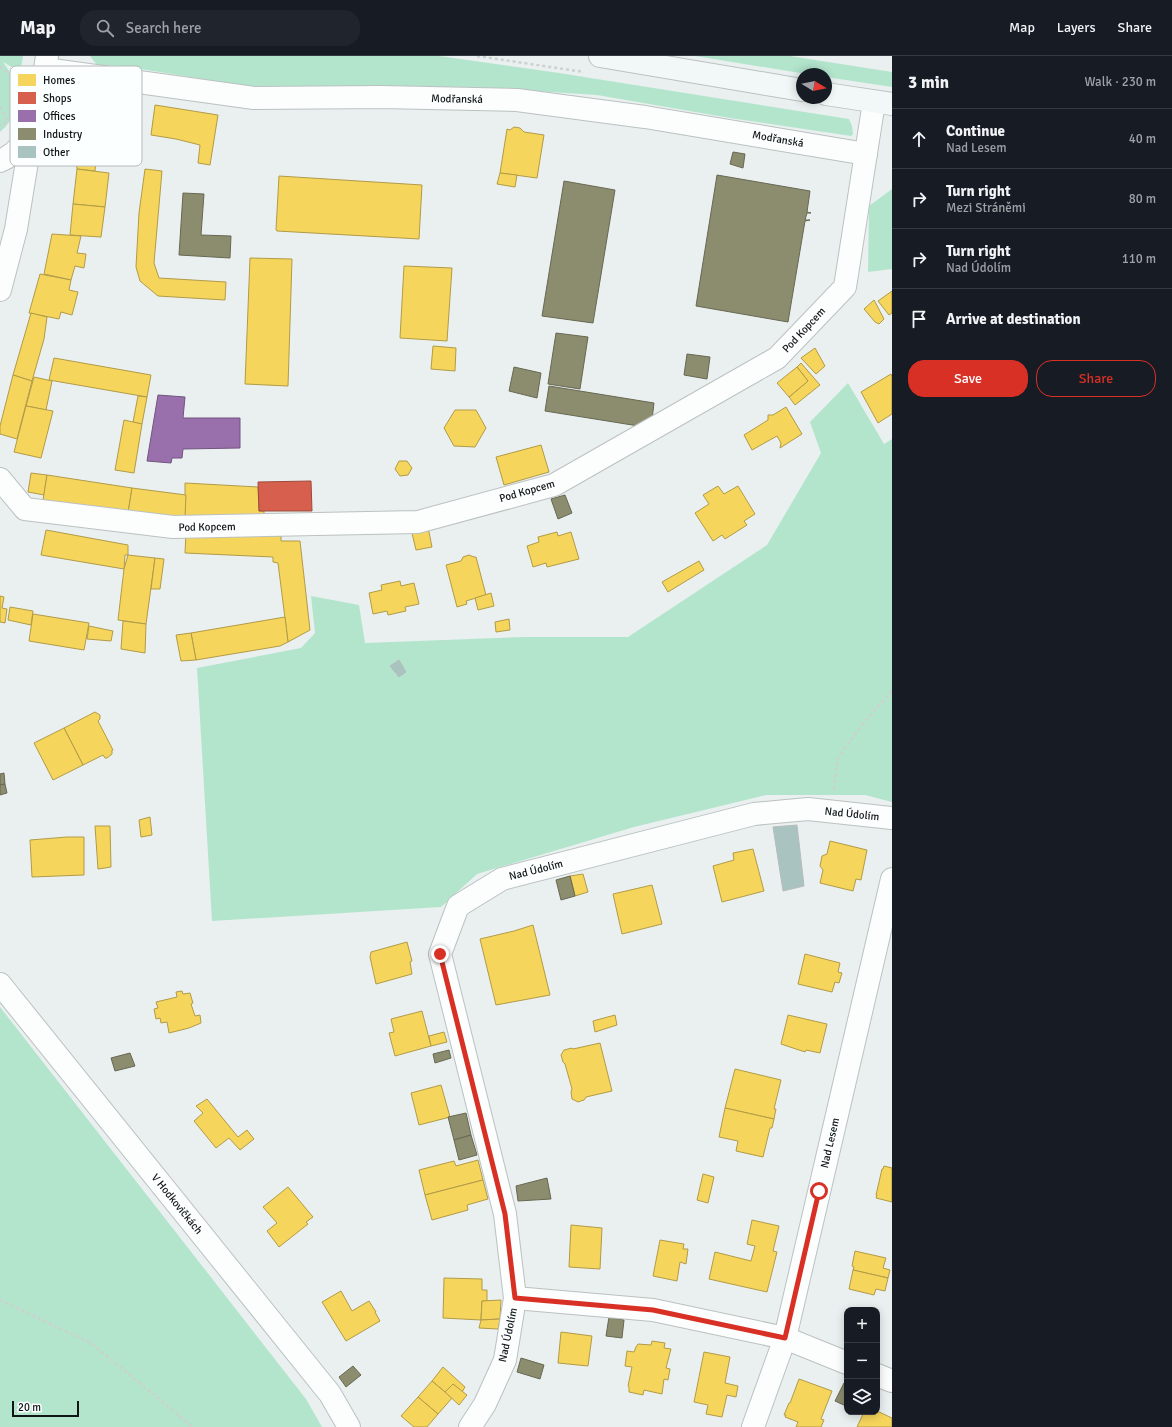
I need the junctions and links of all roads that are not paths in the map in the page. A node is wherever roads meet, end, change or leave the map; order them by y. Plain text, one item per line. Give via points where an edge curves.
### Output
1 (600, 56) edge
2 (46, 62) edge
3 (69, 66) edge
4 (142, 79) edge
5 (796, 89) edge
6 (832, 95) edge
7 (883, 103) edge
8 (866, 154) junction
9 (10, 155) edge
10 (0, 161) edge
11 (26, 166) edge
12 (0, 290) edge
13 (0, 479) edge
14 (892, 818) edge
15 (892, 879) edge
16 (0, 984) edge
17 (515, 1298) junction
18 (785, 1338) junction
19 (844, 1362) edge
20 (880, 1376) edge
21 (892, 1381) edge
22 (349, 1427) edge
23 (470, 1427) edge
24 (754, 1427) edge

1 - 5 main road
2 - 3 street, Modřanská
4 - 8 street, Modřanská via 254,98 517,100 645,116
6 - 7 main road
7 - 8 street, Pod Kopcem
8 - 13 street, Pod Kopcem via 845,287 777,358 554,485 418,522 173,527 25,508
9 - 10 street
11 - 12 street via 16,229
14 - 17 street, Nad Údolím via 808,809 754,814 502,879 458,906 440,954 505,1214
15 - 18 street, Nad Lesem
16 - 22 street, V Hodkovičkách via 330,1394
17 - 18 street via 653,1310
17 - 23 street, Nad Údolím via 505,1360 485,1404
18 - 19 street
18 - 24 street, Nad Lesem
20 - 21 street

